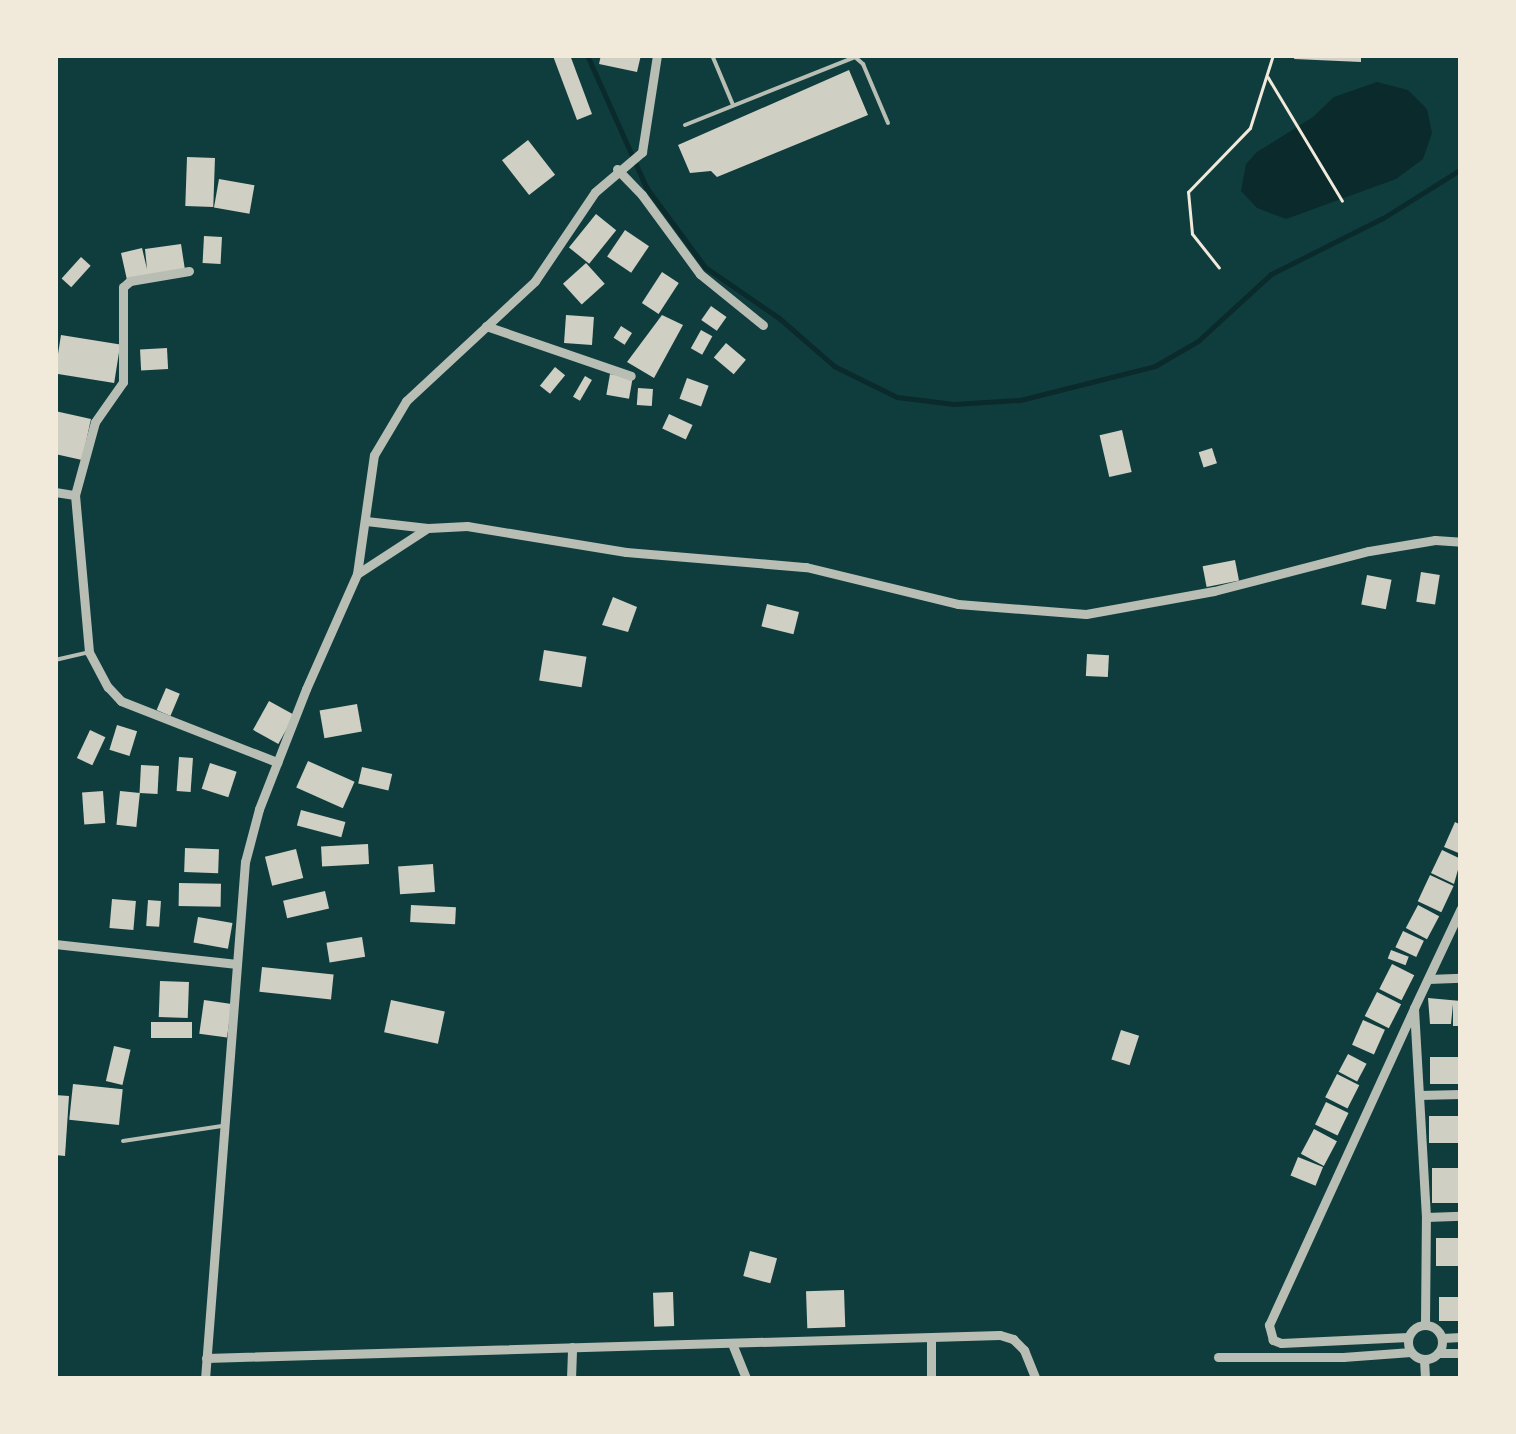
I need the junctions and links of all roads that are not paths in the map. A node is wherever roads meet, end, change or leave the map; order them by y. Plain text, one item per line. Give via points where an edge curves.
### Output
1 (657, 55) edge
2 (712, 55) edge
3 (733, 104) junction
4 (888, 123) dead end
5 (685, 125) dead end
6 (621, 167) junction
7 (189, 271) dead end
8 (763, 325) dead end
9 (486, 326) junction
10 (631, 376) dead end
11 (55, 492) edge
12 (75, 495) junction
13 (366, 522) junction
14 (428, 528) junction
15 (1461, 542) edge
16 (357, 574) junction
17 (89, 652) junction
18 (55, 660) edge
19 (277, 762) junction
20 (1461, 908) edge
21 (55, 944) edge
22 (237, 964) junction
23 (1461, 978) edge
24 (1428, 979) junction
25 (1414, 1008) junction
26 (1461, 1094) edge
27 (1419, 1095) junction
28 (224, 1126) junction
29 (123, 1142) dead end
30 (1461, 1216) edge
31 (1426, 1217) junction
32 (1425, 1324) junction
33 (1461, 1337) edge
34 (1408, 1338) junction
35 (1442, 1338) junction
36 (931, 1339) junction
37 (733, 1346) junction
38 (572, 1348) junction
39 (1411, 1352) junction
40 (1438, 1353) junction
41 (1461, 1353) edge
42 (1218, 1356) dead end
43 (206, 1358) junction
44 (1424, 1359) junction
45 (206, 1379) edge
46 (571, 1379) edge
47 (746, 1379) edge
48 (931, 1379) edge
49 (1036, 1379) edge
50 (1426, 1379) edge

1 - 6 street via 639,155
2 - 3 lane
3 - 4 lane via 855,56
3 - 5 lane
6 - 8 street via 700,274
6 - 9 street via 594,192 543,271
7 - 12 street via 125,283 123,382 95,422
9 - 10 street
9 - 13 street via 420,386 390,424 374,455
11 - 12 street
12 - 17 street
13 - 14 street
13 - 16 street
14 - 15 street via 468,526 626,552 806,566 958,604 1086,614 1214,591 1369,551
14 - 16 street
16 - 19 street
17 - 18 lane
17 - 19 street via 121,701
19 - 22 street via 245,862
20 - 24 street
21 - 22 street
22 - 28 street
23 - 24 street
24 - 25 street
25 - 27 street
25 - 34 street via 1268,1325 1281,1343
26 - 27 street
27 - 31 street
28 - 29 lane
28 - 43 street
30 - 31 street
31 - 32 street
32 - 34 street
32 - 35 street
33 - 35 street
34 - 39 street
35 - 40 street
36 - 37 street
36 - 48 street
36 - 49 street via 1013,1339
37 - 38 street
37 - 47 street
38 - 43 street
38 - 46 street
39 - 42 street
39 - 44 street
40 - 41 street
40 - 44 street
43 - 45 street
44 - 50 street

